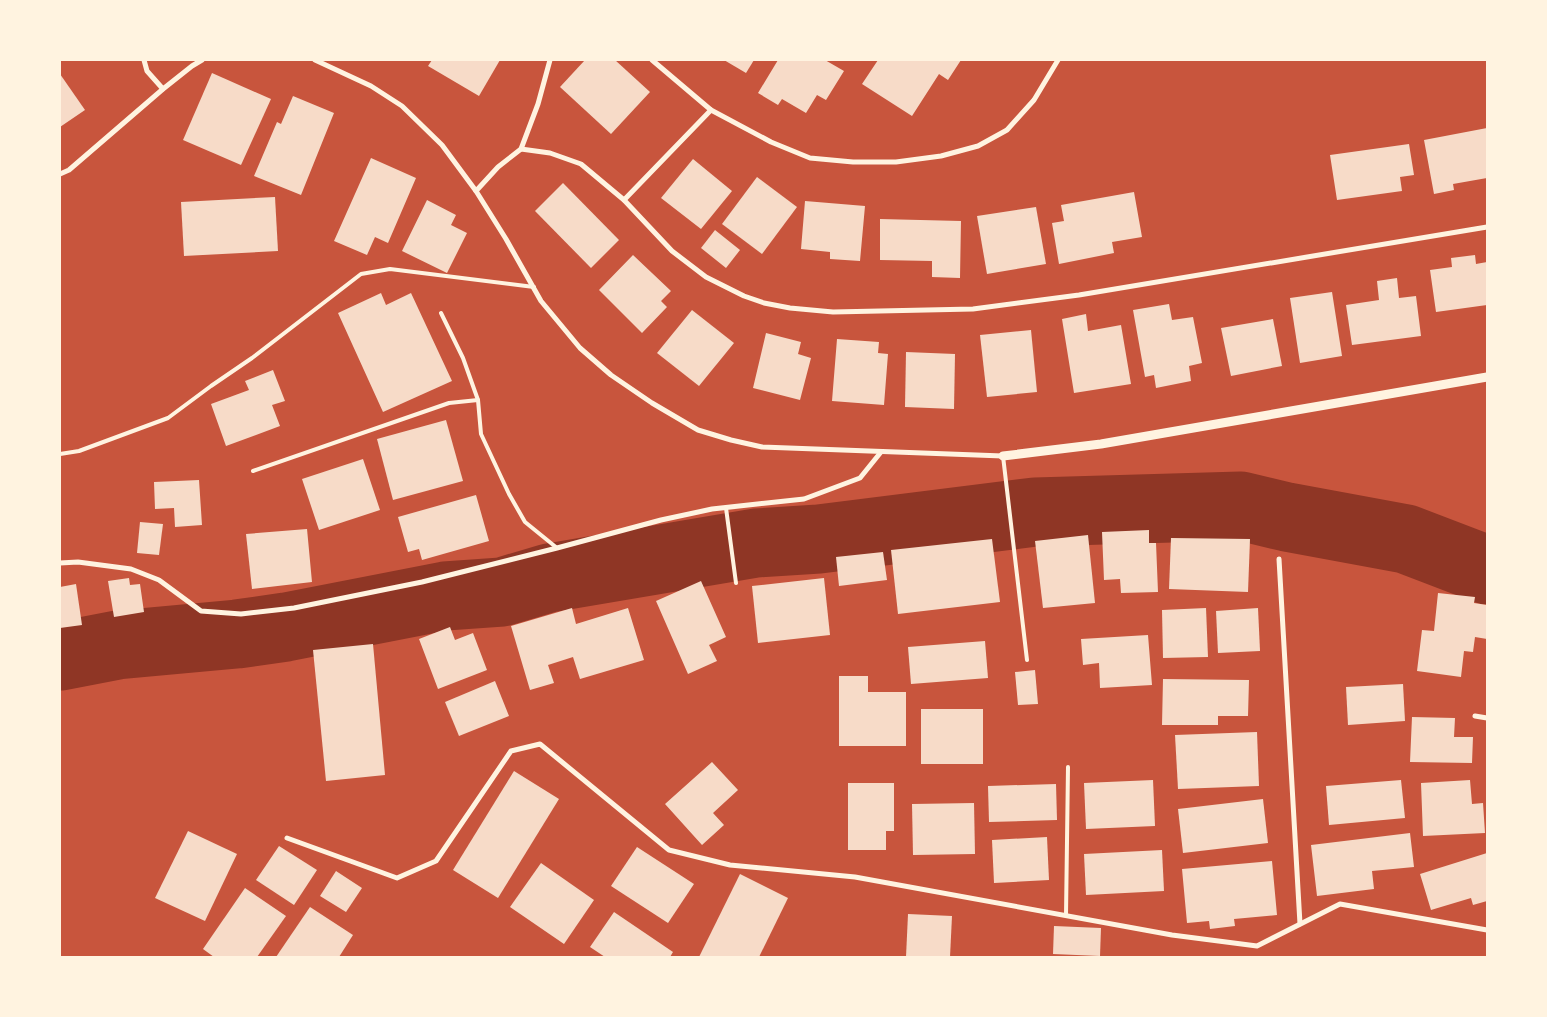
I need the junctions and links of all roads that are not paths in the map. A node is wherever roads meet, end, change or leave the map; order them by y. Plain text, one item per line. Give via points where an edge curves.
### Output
1 (144, 60) edge
2 (202, 60) edge
3 (315, 60) edge
4 (550, 60) edge
5 (652, 60) edge
6 (1058, 60) edge
7 (163, 89) junction
8 (711, 110) junction
9 (521, 149) junction
10 (60, 174) edge
11 (476, 191) junction
12 (624, 200) junction
13 (1487, 227) edge
14 (534, 287) junction
15 (441, 313) dead end
16 (1487, 377) edge
17 (478, 400) junction
18 (881, 452) junction
19 (60, 454) edge
20 (1003, 456) junction
21 (253, 471) dead end
22 (726, 508) junction
23 (557, 548) junction
24 (1280, 559) dead end
25 (60, 563) edge
26 (736, 583) dead end
27 (1027, 660) dead end
28 (1475, 716) dead end
29 (1487, 718) edge
30 (1068, 767) dead end
31 (287, 838) dead end
32 (1066, 915) junction
33 (1300, 924) junction
34 (1487, 930) edge

1 - 7 street via 147,71
2 - 7 street
3 - 11 street via 371,86 402,106 442,145
4 - 9 street
5 - 8 street
6 - 8 street via 1034,100 1007,130 978,146 942,156 896,162 810,158 771,142
7 - 10 street via 69,170
8 - 12 street
9 - 11 street via 498,167
9 - 12 street via 550,153 581,164
11 - 14 street
12 - 13 street via 672,251 706,277 764,303 833,312 973,309 1079,295
14 - 18 street via 541,301 580,348 652,403 698,430 762,447
14 - 19 lane via 390,269 361,274 168,418 79,451
15 - 17 lane via 463,358
16 - 20 street via 1101,444
17 - 21 lane via 449,403
17 - 23 lane via 481,434 508,494 526,522
18 - 20 street
18 - 22 street via 860,478 804,499
20 - 27 lane
22 - 23 street via 661,520
22 - 26 lane
23 - 25 street via 422,582 294,608 241,614 201,611 159,580 131,569 78,562
24 - 33 street
28 - 29 street
30 - 32 lane
31 - 32 street via 397,878 436,861 511,751 540,744 669,850 730,865 855,877
32 - 33 street via 1172,935 1257,946
33 - 34 street via 1340,904

